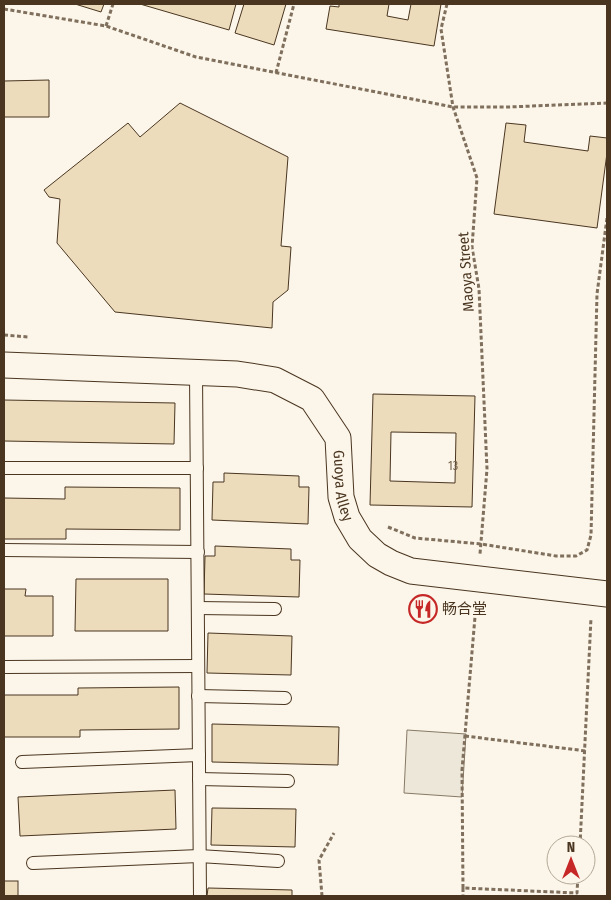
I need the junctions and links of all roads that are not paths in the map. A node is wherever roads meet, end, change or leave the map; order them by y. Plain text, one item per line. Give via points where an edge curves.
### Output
1 (4, 365) edge
2 (196, 373) junction
3 (4, 468) edge
4 (197, 468) junction
5 (4, 550) edge
6 (198, 552) junction
7 (600, 593) edge
8 (198, 608) junction
9 (275, 609) dead end
10 (198, 666) junction
11 (4, 667) edge
12 (198, 696) junction
13 (285, 698) dead end
14 (199, 755) junction
15 (22, 762) dead end
16 (199, 779) junction
17 (288, 781) dead end
18 (199, 856) junction
19 (278, 861) dead end
20 (33, 863) dead end
21 (200, 896) edge

1 - 2 street, Guoya Alley
2 - 4 lane
2 - 7 street, Guoya Alley via 237,374 275,380 312,399 338,438 341,497 346,516 360,539 391,563 411,571
3 - 4 lane
4 - 6 lane
5 - 6 lane
6 - 8 lane
8 - 9 lane
8 - 10 lane
10 - 11 lane
10 - 12 lane
12 - 13 lane
12 - 14 lane
14 - 15 lane
14 - 16 lane
16 - 17 lane
16 - 18 lane
18 - 19 lane
18 - 20 lane
18 - 21 lane

